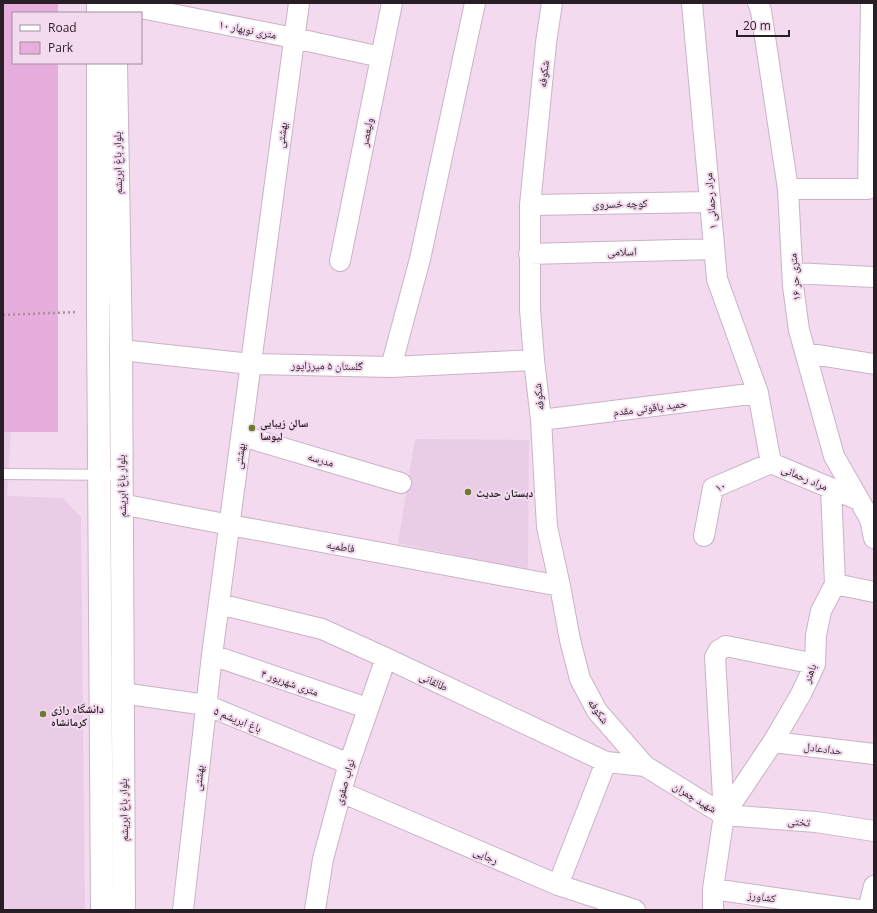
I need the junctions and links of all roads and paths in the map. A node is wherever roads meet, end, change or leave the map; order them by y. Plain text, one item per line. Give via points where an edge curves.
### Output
1 (115, 3) edge
2 (299, 3) edge
3 (392, 3) edge
4 (475, 3) edge
5 (552, 3) edge
6 (692, 3) edge
7 (758, 3) edge
8 (871, 3) edge
9 (294, 38) junction
10 (381, 57) junction
11 (98, 64) edge
12 (116, 64) edge
13 (872, 98) edge
14 (788, 189) junction
15 (871, 189) edge
16 (710, 202) junction
17 (530, 205) junction
18 (714, 249) junction
19 (530, 254) junction
20 (340, 261) dead end
21 (792, 273) junction
22 (874, 277) edge
23 (98, 311) junction
24 (3, 315) edge
25 (121, 350) junction
26 (806, 353) junction
27 (534, 360) junction
28 (251, 364) junction
29 (874, 364) edge
30 (391, 367) junction
31 (758, 393) junction
32 (541, 420) junction
33 (242, 436) junction
34 (771, 463) junction
35 (3, 474) edge
36 (99, 475) junction
37 (120, 475) junction
38 (401, 483) dead end
39 (831, 488) junction
40 (860, 500) junction
41 (121, 504) junction
42 (230, 526) junction
43 (704, 536) dead end
44 (874, 538) edge
45 (835, 584) junction
46 (560, 586) junction
47 (874, 592) edge
48 (219, 604) junction
49 (212, 655) junction
50 (386, 658) junction
51 (814, 664) junction
52 (122, 693) junction
53 (206, 705) junction
54 (368, 708) junction
55 (773, 742) junction
56 (874, 754) edge
57 (606, 762) junction
58 (349, 764) junction
59 (645, 766) junction
60 (341, 792) junction
61 (724, 815) junction
62 (874, 831) edge
63 (558, 885) junction
64 (874, 886) edge
65 (713, 889) junction
66 (102, 910) edge
67 (124, 910) edge
68 (183, 910) edge
69 (315, 910) edge
70 (635, 910) edge
71 (713, 910) edge
72 (859, 910) edge
73 (868, 910) edge

1 - 9 street, ۱۰ متری نوبهار
2 - 9 street, بهشتی
3 - 10 street, ولیعصر
4 - 30 street via 420,259
5 - 17 street, شکوفه
6 - 16 street, مراد رحمانی ۱
7 - 14 street, ۱۶ متری حر
8 - 13 street
9 - 10 street, ۱۰ متری نوبهار
9 - 28 street, بهشتی
10 - 20 street, ولیعصر
11 - 23 main road, بلوار باغ ابریشم
12 - 25 main road, بلوار باغ ابریشم
13 - 15 street
14 - 15 street
14 - 21 street, ۱۶ متری حر
16 - 17 street, کوچه خسروی
16 - 18 street, مراد رحمانی ۱
17 - 19 street, شکوفه
18 - 19 street, اسلامی
18 - 31 street, مراد رحمانی ۱ via 717,279
19 - 27 street, شکوفه via 530,309
21 - 22 street
21 - 26 street, ۱۶ متری حر via 799,330
23 - 24 path
23 - 36 main road, بلوار باغ ابریشم
25 - 28 street, گلستان ۵ میرزاپور
25 - 37 main road, بلوار باغ ابریشم
26 - 29 street
26 - 40 street, ۱۶ متری حر via 834,456
27 - 30 street, گلستان ۵ میرزاپور
27 - 32 street, شکوفه
28 - 30 street, گلستان ۵ میرزاپور
28 - 33 street, بهشتی
31 - 32 street, حمید یاقوتی مقدم
31 - 34 street, مراد رحمانی
32 - 46 street, شکوفه via 546,527
33 - 38 street, مدرسه
33 - 42 street, بهشتی
34 - 39 street, مراد رحمانی
34 - 43 street, ۱۰ via 713,488
35 - 36 lane
36 - 37 lane
36 - 66 main road, بلوار باغ ابریشم
37 - 41 main road, بلوار باغ ابریشم
39 - 40 street, مراد رحمانی
39 - 45 street, باهنر
40 - 44 street, ۱۶ متری حر via 870,518
41 - 42 street, فاطمیه
41 - 52 main road, بلوار باغ ابریشم
42 - 46 street, فاطمیه
42 - 48 street, بهشتی
45 - 47 street
45 - 51 street, باهنر via 821,611
46 - 59 street, شکوفه via 580,679 596,711
48 - 49 street, بهشتی
48 - 50 street, طالقانی via 322,629
49 - 53 street, بهشتی
49 - 54 street, ۴ متری شهریور
50 - 54 street, نواب صفوی
50 - 57 street, طالقانی
51 - 55 street, باهنر via 801,694
51 - 61 street via 726,646 719,650 715,657
52 - 53 street, باغ ابریشم ۵
52 - 67 main road, بلوار باغ ابریشم
53 - 58 street, باغ ابریشم ۵
53 - 68 street, بهشتی
54 - 58 street, نواب صفوی
55 - 56 street, حدادعادل
55 - 61 street, باهنر
57 - 59 street, طالقانی
57 - 63 street
58 - 60 street, نواب صفوی
59 - 61 street, شهید چمران
60 - 63 street, رجایی
60 - 69 street, نواب صفوی via 323,859
61 - 62 street, تختی via 816,822
61 - 65 street, شهید چمران
63 - 70 street, رجایی
64 - 73 street
65 - 71 street, شهید چمران
65 - 72 street, کشاورز

